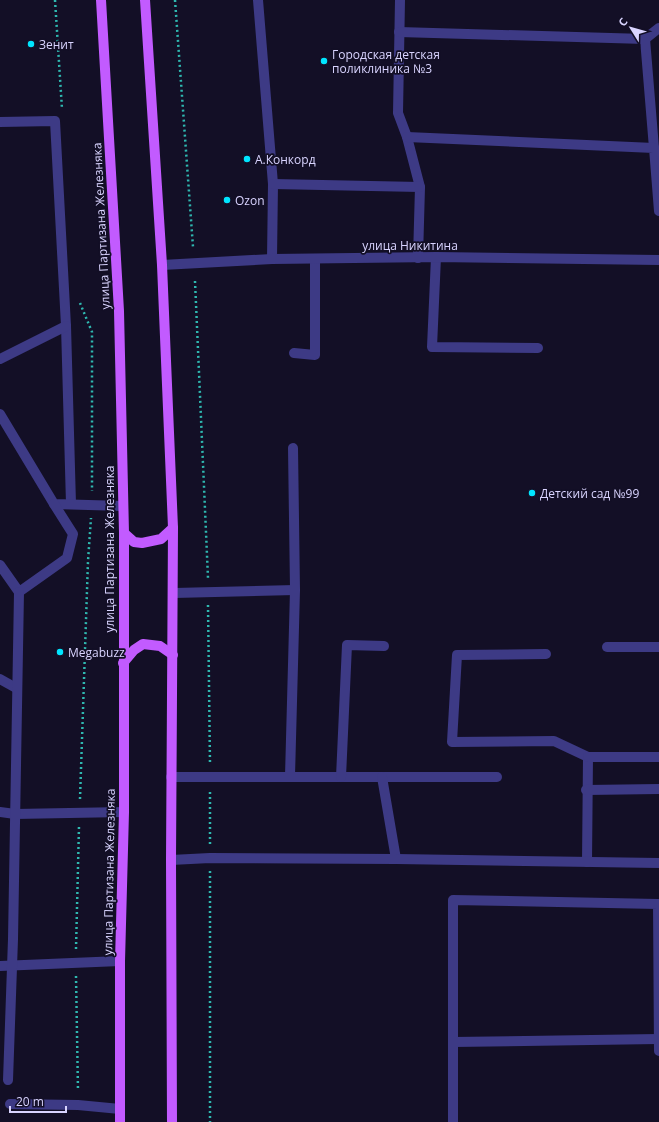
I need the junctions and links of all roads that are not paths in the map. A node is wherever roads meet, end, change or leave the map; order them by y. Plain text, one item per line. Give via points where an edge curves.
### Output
1 (101, 0) edge
2 (145, 0) edge
3 (258, 0) edge
4 (400, 0) edge
5 (659, 28) edge
6 (399, 32) junction
7 (645, 39) junction
8 (0, 122) edge
9 (407, 137) junction
10 (654, 148) junction
11 (273, 184) junction
12 (420, 187) junction
13 (659, 211) edge
14 (436, 257) junction
15 (418, 258) junction
16 (272, 259) junction
17 (315, 259) junction
18 (659, 260) edge
19 (162, 265) junction
20 (66, 326) junction
21 (538, 348) dead end
22 (294, 353) dead end
23 (0, 359) edge
24 (0, 414) edge
25 (293, 448) dead end
26 (54, 504) junction
27 (71, 504) junction
28 (123, 506) junction
29 (173, 528) junction
30 (124, 533) junction
31 (0, 565) edge
32 (295, 590) junction
33 (19, 592) junction
34 (174, 593) junction
35 (384, 646) dead end
36 (607, 647) dead end
37 (659, 647) edge
38 (546, 654) dead end
39 (173, 655) junction
40 (123, 663) junction
41 (0, 679) edge
42 (16, 688) junction
43 (588, 757) junction
44 (659, 757) edge
45 (171, 776) junction
46 (290, 776) junction
47 (341, 777) junction
48 (382, 777) junction
49 (497, 777) dead end
50 (659, 789) edge
51 (586, 790) junction
52 (0, 812) edge
53 (124, 812) junction
54 (14, 814) junction
55 (396, 859) junction
56 (171, 860) junction
57 (587, 862) junction
58 (659, 863) edge
59 (120, 961) junction
60 (0, 966) edge
61 (12, 966) junction
62 (658, 1039) edge
63 (453, 1042) junction
64 (659, 1051) edge
65 (8, 1080) dead end
66 (10, 1104) dead end
67 (120, 1110) junction
68 (120, 1122) edge
69 (172, 1122) edge
70 (453, 1122) edge

1 - 28 main road, улица Партизана Железняка via 119,311
2 - 19 main road
3 - 11 street
4 - 6 street
5 - 7 street
6 - 7 street
6 - 9 street via 398,113
7 - 10 street
8 - 20 street via 55,121
9 - 10 street
9 - 12 street
10 - 13 street
11 - 12 street
11 - 16 street
12 - 15 street
14 - 15 street, улица Никитина
14 - 18 street, улица Никитина
14 - 21 street via 432,347
15 - 17 street, улица Никитина
16 - 17 street, улица Никитина
16 - 19 street, улица Никитина
17 - 22 street via 315,355
19 - 29 main road
20 - 23 street
20 - 27 street
24 - 26 street
25 - 32 street
26 - 27 street
26 - 33 street via 73,534 67,558
27 - 28 street
28 - 30 main road, улица Партизана Железняка
29 - 30 main road via 161,539 142,544 134,542
29 - 34 main road
30 - 40 main road, улица Партизана Железняка
31 - 33 street
32 - 34 street
32 - 46 street
33 - 42 street
34 - 39 main road
35 - 47 street via 347,645
36 - 37 street
38 - 43 street via 457,655 452,742 554,741
39 - 40 main road via 160,646 143,644
39 - 45 main road
40 - 53 main road, улица Партизана Железняка
41 - 42 street
42 - 54 street
43 - 44 street
43 - 51 street
45 - 46 street
45 - 56 main road
46 - 47 street
47 - 48 street
48 - 49 street
48 - 55 street
50 - 51 street
51 - 57 street
52 - 54 street
53 - 54 street
53 - 59 main road, улица Партизана Железняка
54 - 61 street
55 - 56 street
55 - 57 street
56 - 69 main road
57 - 58 street
59 - 61 street
59 - 67 main road, улица Партизана Железняка
60 - 61 street
61 - 65 street
62 - 63 street
62 - 63 street via 658,904 453,900
62 - 64 street
63 - 70 street
66 - 67 street via 78,1105
67 - 68 main road, улица Партизана Железняка

